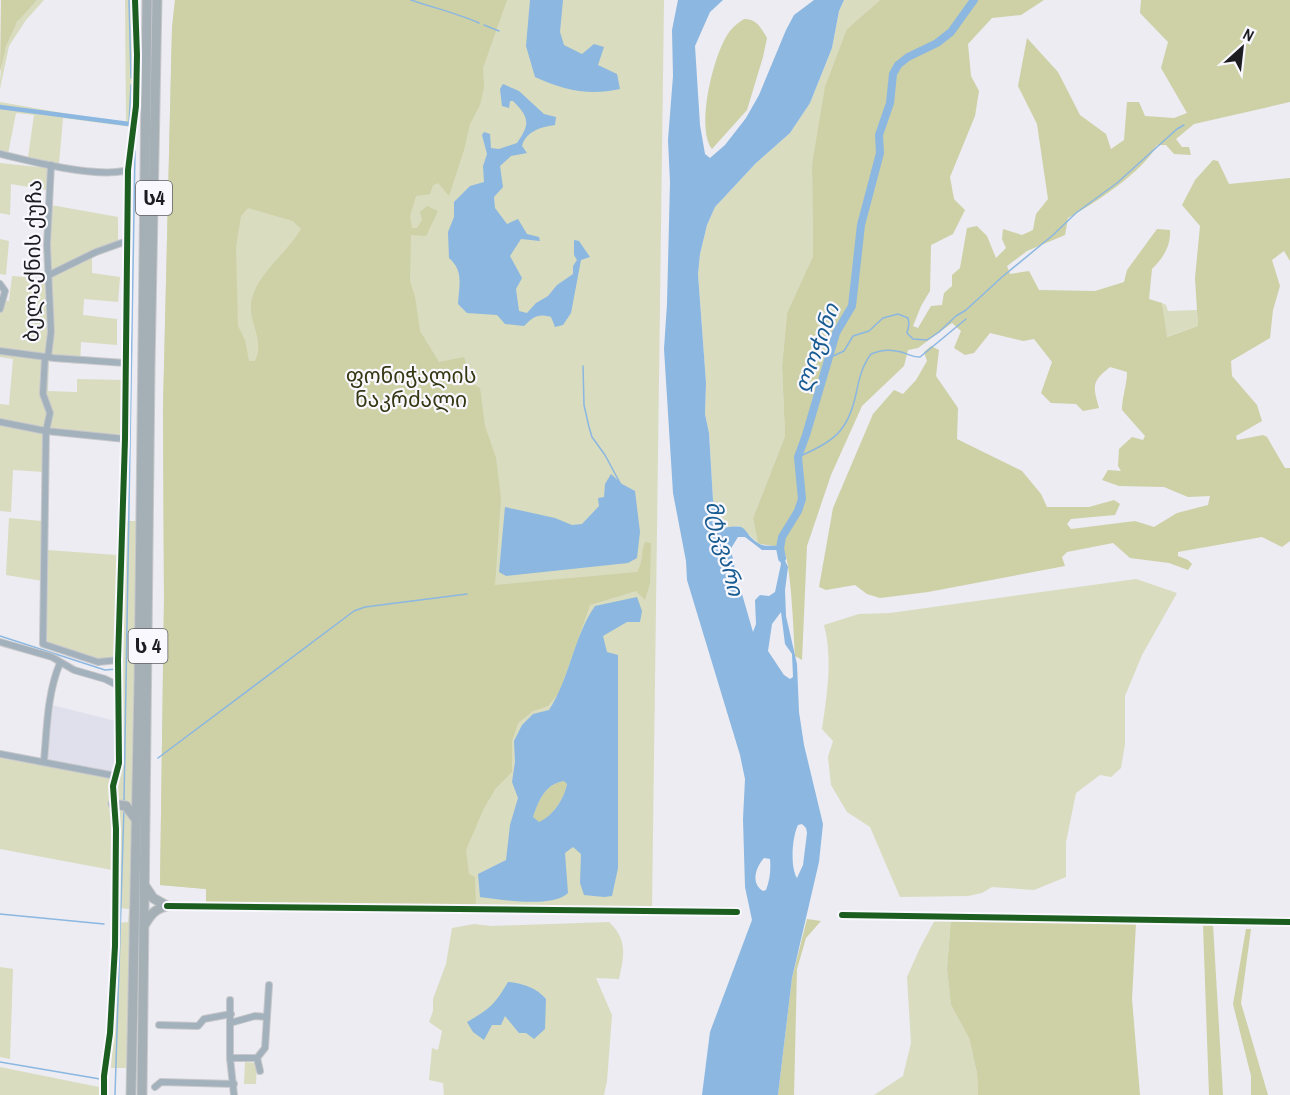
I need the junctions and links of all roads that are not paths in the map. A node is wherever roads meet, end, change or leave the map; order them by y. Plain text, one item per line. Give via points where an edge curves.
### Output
1 (135, 0) edge
2 (145, 0) edge
3 (159, 0) edge
4 (0, 154) edge
5 (51, 165) junction
6 (124, 171) dead end
7 (127, 241) junction
8 (49, 275) junction
9 (0, 284) edge
10 (0, 309) edge
11 (0, 351) edge
12 (47, 357) junction
13 (125, 363) junction
14 (146, 368) junction
15 (0, 422) edge
16 (46, 431) junction
17 (125, 439) junction
18 (0, 642) edge
19 (60, 663) junction
20 (118, 663) junction
21 (119, 686) junction
22 (0, 754) edge
23 (45, 761) junction
24 (116, 776) junction
25 (135, 794) junction
26 (119, 805) junction
27 (135, 818) junction
28 (145, 886) junction
29 (167, 906) junction
30 (737, 912) dead end
31 (842, 915) dead end
32 (1290, 922) edge
33 (145, 924) junction
34 (269, 985) dead end
35 (230, 1000) dead end
36 (231, 1014) junction
37 (267, 1017) junction
38 (230, 1023) junction
39 (159, 1025) dead end
40 (230, 1058) junction
41 (258, 1058) junction
42 (260, 1071) dead end
43 (234, 1084) junction
44 (155, 1087) dead end
45 (104, 1095) edge
46 (131, 1095) edge
47 (142, 1095) edge
48 (234, 1095) edge

1 - 7 street via 136,106 128,170
2 - 14 highway, ს4
3 - 14 highway, ს4
4 - 5 street
5 - 6 street via 111,174
5 - 8 street, ბელაქნის ქუჩა
7 - 8 street
7 - 13 street
8 - 12 street, ბელაქნის ქუჩა via 51,332
9 - 10 street via 5,291
11 - 12 street
12 - 13 street
12 - 16 street, ბელაქნის ქუჩა via 43,394 50,413
13 - 17 street
14 - 25 highway, ს 4
14 - 28 highway, ს 4
15 - 16 street
16 - 17 street
16 - 20 street, ბელაქნის ქუჩა via 43,644 98,662
17 - 20 street
18 - 19 street via 52,657
19 - 21 street
19 - 23 street via 54,677
20 - 21 street
21 - 24 street
22 - 23 street
23 - 24 street
24 - 26 street via 113,786
25 - 26 highway
25 - 27 highway, ს 4
26 - 27 highway
26 - 45 street via 115,946
27 - 46 highway, ს 4
28 - 29 highway via 153,898
28 - 33 highway, ს 4
29 - 30 street
29 - 33 highway via 152,913
31 - 32 street
33 - 47 highway, ს 4
34 - 37 street
35 - 36 street
36 - 38 street
36 - 39 street via 204,1019 198,1026
37 - 38 street
37 - 41 street via 265,1048
38 - 40 street
40 - 41 street
40 - 43 street
41 - 42 street
43 - 44 street via 161,1082
43 - 48 street

